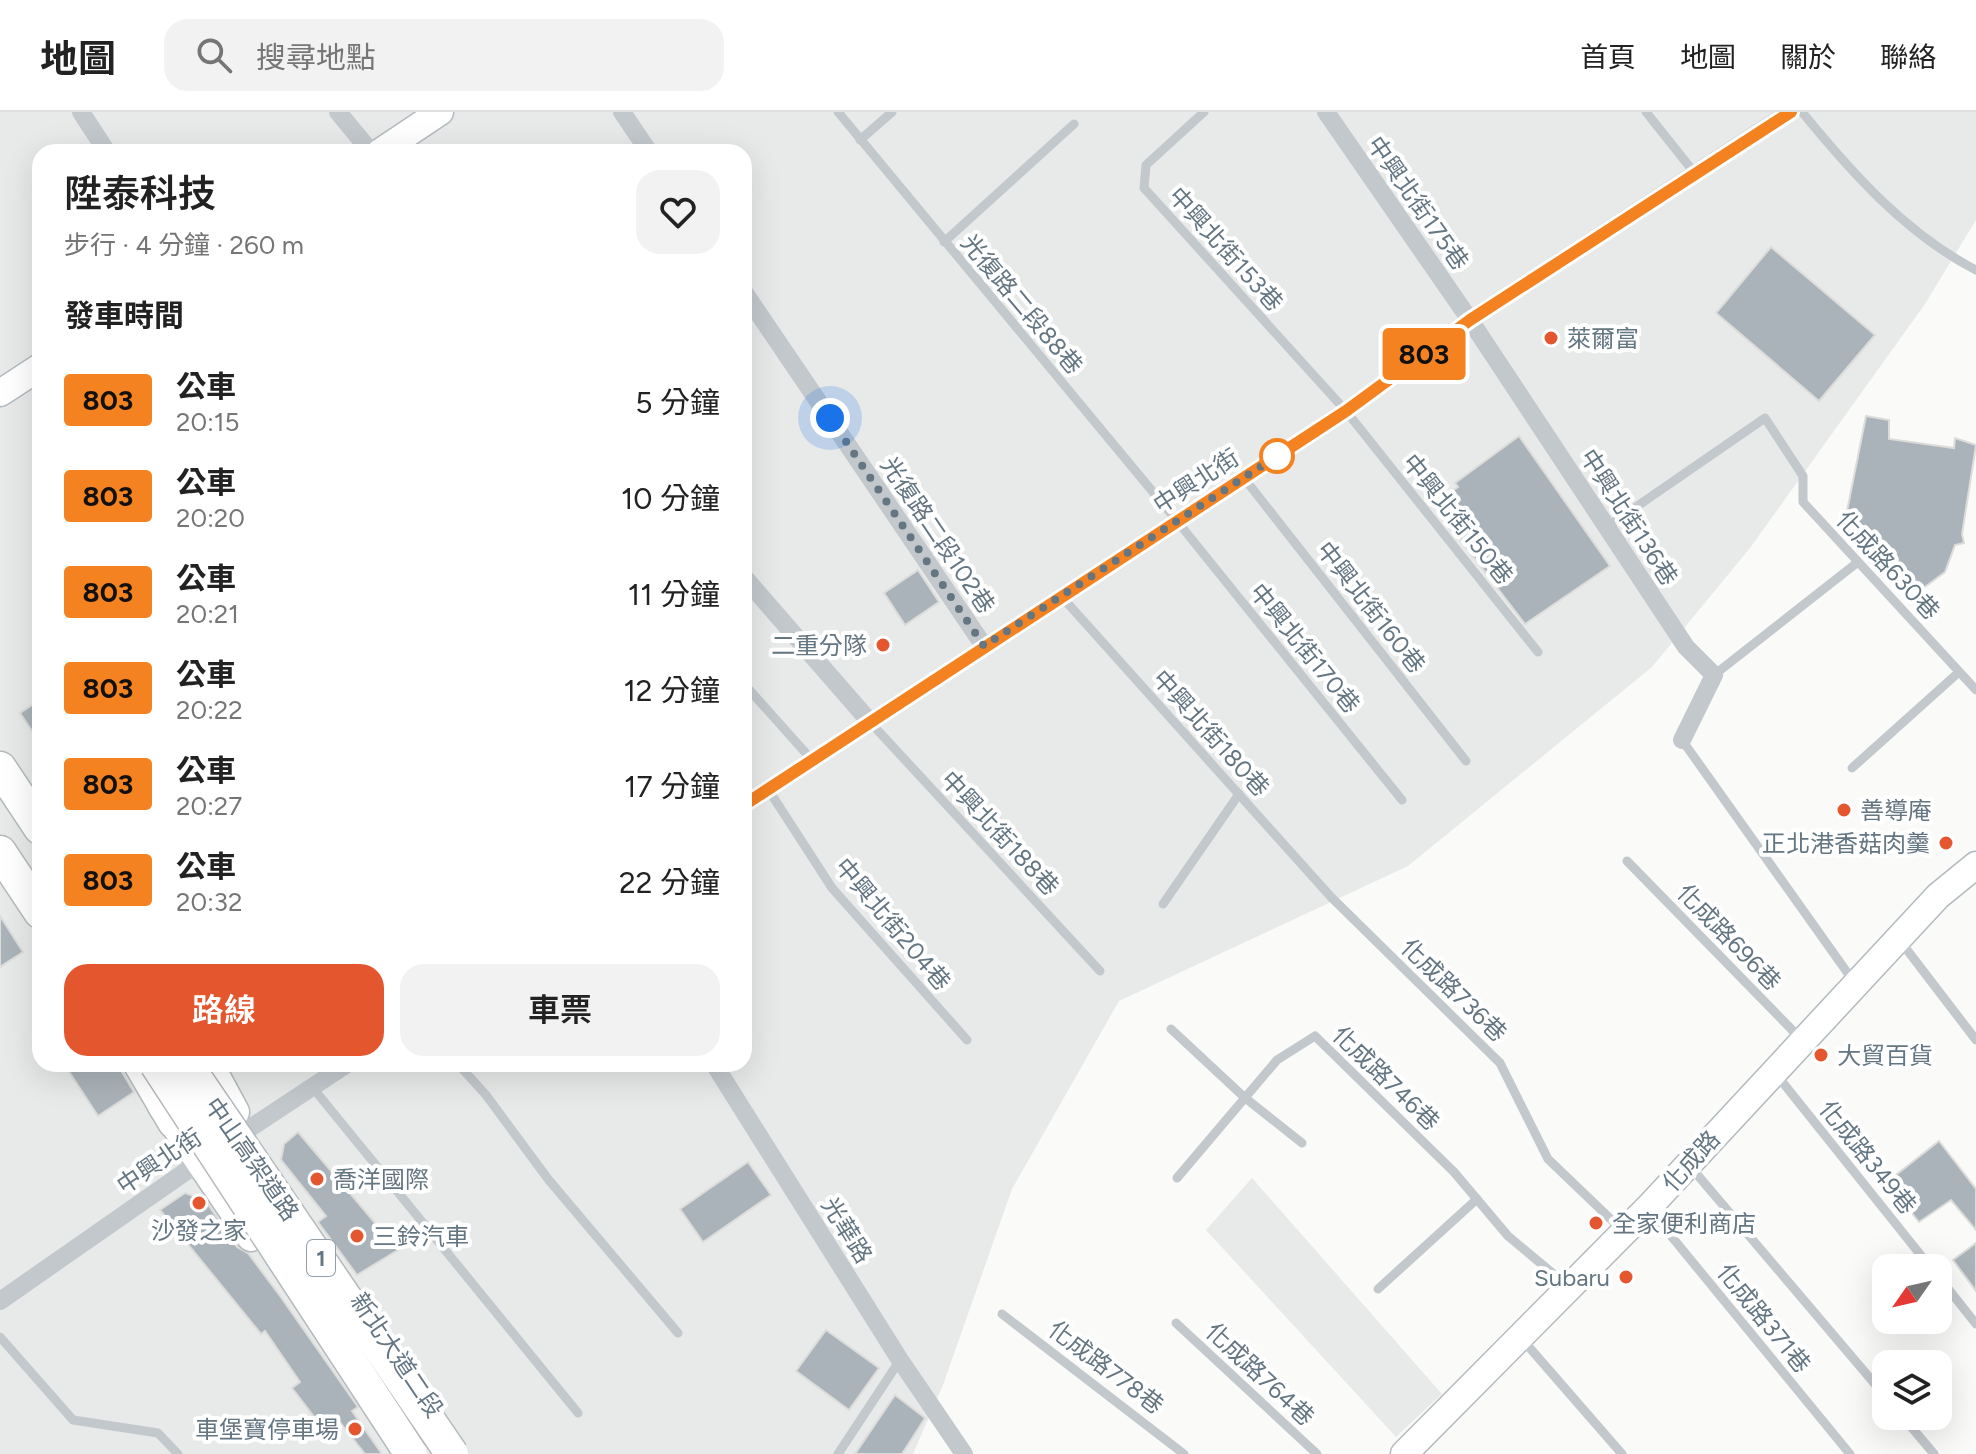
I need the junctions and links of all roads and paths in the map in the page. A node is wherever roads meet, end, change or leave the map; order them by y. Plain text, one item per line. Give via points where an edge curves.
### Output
1 (81, 112) edge
2 (338, 112) edge
3 (440, 112) edge
4 (622, 112) edge
5 (838, 112) edge
6 (892, 112) edge
7 (1204, 112) edge
8 (1326, 112) edge
9 (1646, 112) edge
10 (1790, 112) edge
11 (1802, 112) edge
12 (1074, 124) dead end
13 (860, 140) junction
14 (102, 144) edge
15 (364, 144) edge
16 (392, 144) edge
17 (644, 144) edge
18 (1697, 176) junction
19 (944, 242) junction
20 (1976, 270) edge
21 (752, 304) edge
22 (1470, 320) junction
23 (32, 372) edge
24 (0, 393) edge
25 (1346, 411) junction
26 (1244, 478) junction
27 (1177, 521) junction
28 (1607, 527) junction
29 (1858, 562) junction
30 (752, 586) edge
31 (1062, 597) junction
32 (984, 646) junction
33 (1538, 652) dead end
34 (1959, 672) junction
35 (1714, 675) junction
36 (1976, 690) edge
37 (752, 693) edge
38 (870, 722) junction
39 (1682, 740) joint
40 (0, 751) edge
41 (812, 760) junction
42 (1466, 761) dead end
43 (0, 768) edge
44 (1852, 768) dead end
45 (768, 789) junction
46 (0, 793) edge
47 (1239, 794) junction
48 (752, 798) edge
49 (32, 799) edge
50 (1402, 800) dead end
51 (32, 816) edge
52 (32, 840) edge
53 (1, 850) edge
54 (1627, 861) dead end
55 (1976, 865) edge
56 (32, 878) edge
57 (1331, 897) joint
58 (32, 899) edge
59 (1163, 904) dead end
60 (32, 913) edge
61 (1898, 939) junction
62 (1100, 971) dead end
63 (1856, 985) junction
64 (1171, 1029) dead end
65 (967, 1040) dead end
66 (1802, 1040) junction
67 (1976, 1040) edge
68 (1774, 1070) junction
69 (136, 1072) edge
70 (145, 1072) edge
71 (161, 1072) edge
72 (184, 1072) edge
73 (191, 1072) edge
74 (204, 1072) edge
75 (212, 1072) edge
76 (336, 1072) edge
77 (465, 1072) edge
78 (719, 1072) edge
79 (313, 1088) junction
80 (223, 1096) junction
81 (1244, 1097) junction
82 (174, 1122) junction
83 (248, 1130) junction
84 (1302, 1143) dead end
85 (199, 1161) junction
86 (1689, 1164) junction
87 (1177, 1178) dead end
88 (1477, 1199) junction
89 (1648, 1208) junction
90 (1625, 1232) junction
91 (1920, 1254) edge
92 (1570, 1288) junction
93 (1378, 1289) dead end
94 (1952, 1294) edge
95 (0, 1301) edge
96 (1002, 1314) dead end
97 (1176, 1323) dead end
98 (1976, 1324) edge
99 (678, 1333) dead end
100 (0, 1337) edge
101 (1521, 1337) junction
102 (900, 1360) junction
103 (1872, 1380) edge
104 (578, 1413) dead end
105 (1914, 1430) edge
106 (1414, 1448) edge
107 (178, 1454) edge
108 (396, 1454) edge
109 (411, 1454) edge
110 (432, 1454) edge
111 (452, 1454) edge
112 (463, 1454) edge
113 (838, 1454) edge
114 (964, 1454) edge
115 (1184, 1454) edge
116 (1317, 1454) edge
117 (1622, 1454) edge
118 (1850, 1454) edge
119 (1934, 1454) edge

1 - 14 street
2 - 15 street
3 - 16 street
4 - 17 street
5 - 13 lane, 光復路二段88巷
6 - 13 lane
7 - 25 lane, 中興北街153巷 via 1146,165 1144,188
8 - 22 street, 中興北街175巷
9 - 18 lane
10 - 18 street, 中興北街
11 - 20 lane via 1859,181 1950,257
12 - 19 lane
13 - 19 lane, 光復路二段88巷
18 - 22 street, 中興北街
19 - 27 lane, 光復路二段88巷
21 - 32 street, 光復路二段102巷
22 - 25 street, 中興北街
22 - 28 street, 中興北街136巷
23 - 24 street
25 - 26 street, 中興北街
25 - 33 lane, 中興北街150巷
26 - 27 street, 中興北街
26 - 42 lane, 中興北街160巷
27 - 31 street, 中興北街
27 - 50 lane, 中興北街170巷
28 - 29 lane, 化成路630巷 via 1765,418 1803,476 1803,502
28 - 35 street, 中興北街136巷 via 1686,647
29 - 34 lane, 化成路630巷
29 - 35 lane
30 - 38 street
31 - 32 street, 中興北街
31 - 47 lane, 中興北街180巷
32 - 38 street, 中興北街
34 - 36 lane, 化成路630巷
34 - 44 lane
35 - 39 street
37 - 41 lane
38 - 41 street, 中興北街
38 - 62 lane, 中興北街188巷
39 - 63 lane
40 - 49 main road
41 - 45 street, 中興北街
43 - 51 highway
45 - 48 street, 中興北街
45 - 65 lane, 中興北街204巷 via 832,888
46 - 52 highway
47 - 57 lane, 中興北街180巷
47 - 59 lane
53 - 56 highway
53 - 58 highway
53 - 60 main road
54 - 66 lane, 化成路696巷
55 - 61 street, 化成路
57 - 90 lane, 化成路736巷 via 1500,1063 1548,1159
61 - 63 street, 化成路
61 - 67 lane
63 - 66 street, 化成路
64 - 81 lane
66 - 68 street, 化成路
68 - 86 street, 化成路
68 - 91 lane, 化成路349巷
69 - 82 main road, 1
70 - 82 highway
71 - 109 highway, 中山高架道路 / 1, bridge
72 - 110 highway via 318,1286
73 - 111 highway, 中山高架道路 / 1, bridge
74 - 80 highway
75 - 80 main road, 1
76 - 79 street, 中興北街
77 - 99 lane
78 - 102 street, 光華路
79 - 83 street, 中興北街
79 - 104 lane
80 - 83 main road, 新北大道二段 / 1
81 - 84 lane
81 - 87 lane, 化成路746巷
81 - 88 lane, 化成路746巷 via 1277,1060 1315,1036
82 - 85 main road, 1
83 - 85 street, 中興北街
83 - 112 main road, 新北大道二段 / 1
85 - 95 street, 中興北街
85 - 108 main road, 1
86 - 89 street, 化成路
86 - 103 lane
88 - 92 lane, 化成路746巷 via 1508,1236
88 - 93 lane
89 - 90 street, 化成路
89 - 118 lane, 化成路371巷
90 - 92 street, 化成路
92 - 101 street, 化成路
94 - 98 lane
96 - 115 lane, 化成路778巷
97 - 116 lane, 化成路764巷
100 - 107 lane via 73,1420 158,1433
101 - 106 street, 化成路
101 - 117 lane
102 - 113 lane
102 - 114 street, 光華路
105 - 119 lane

